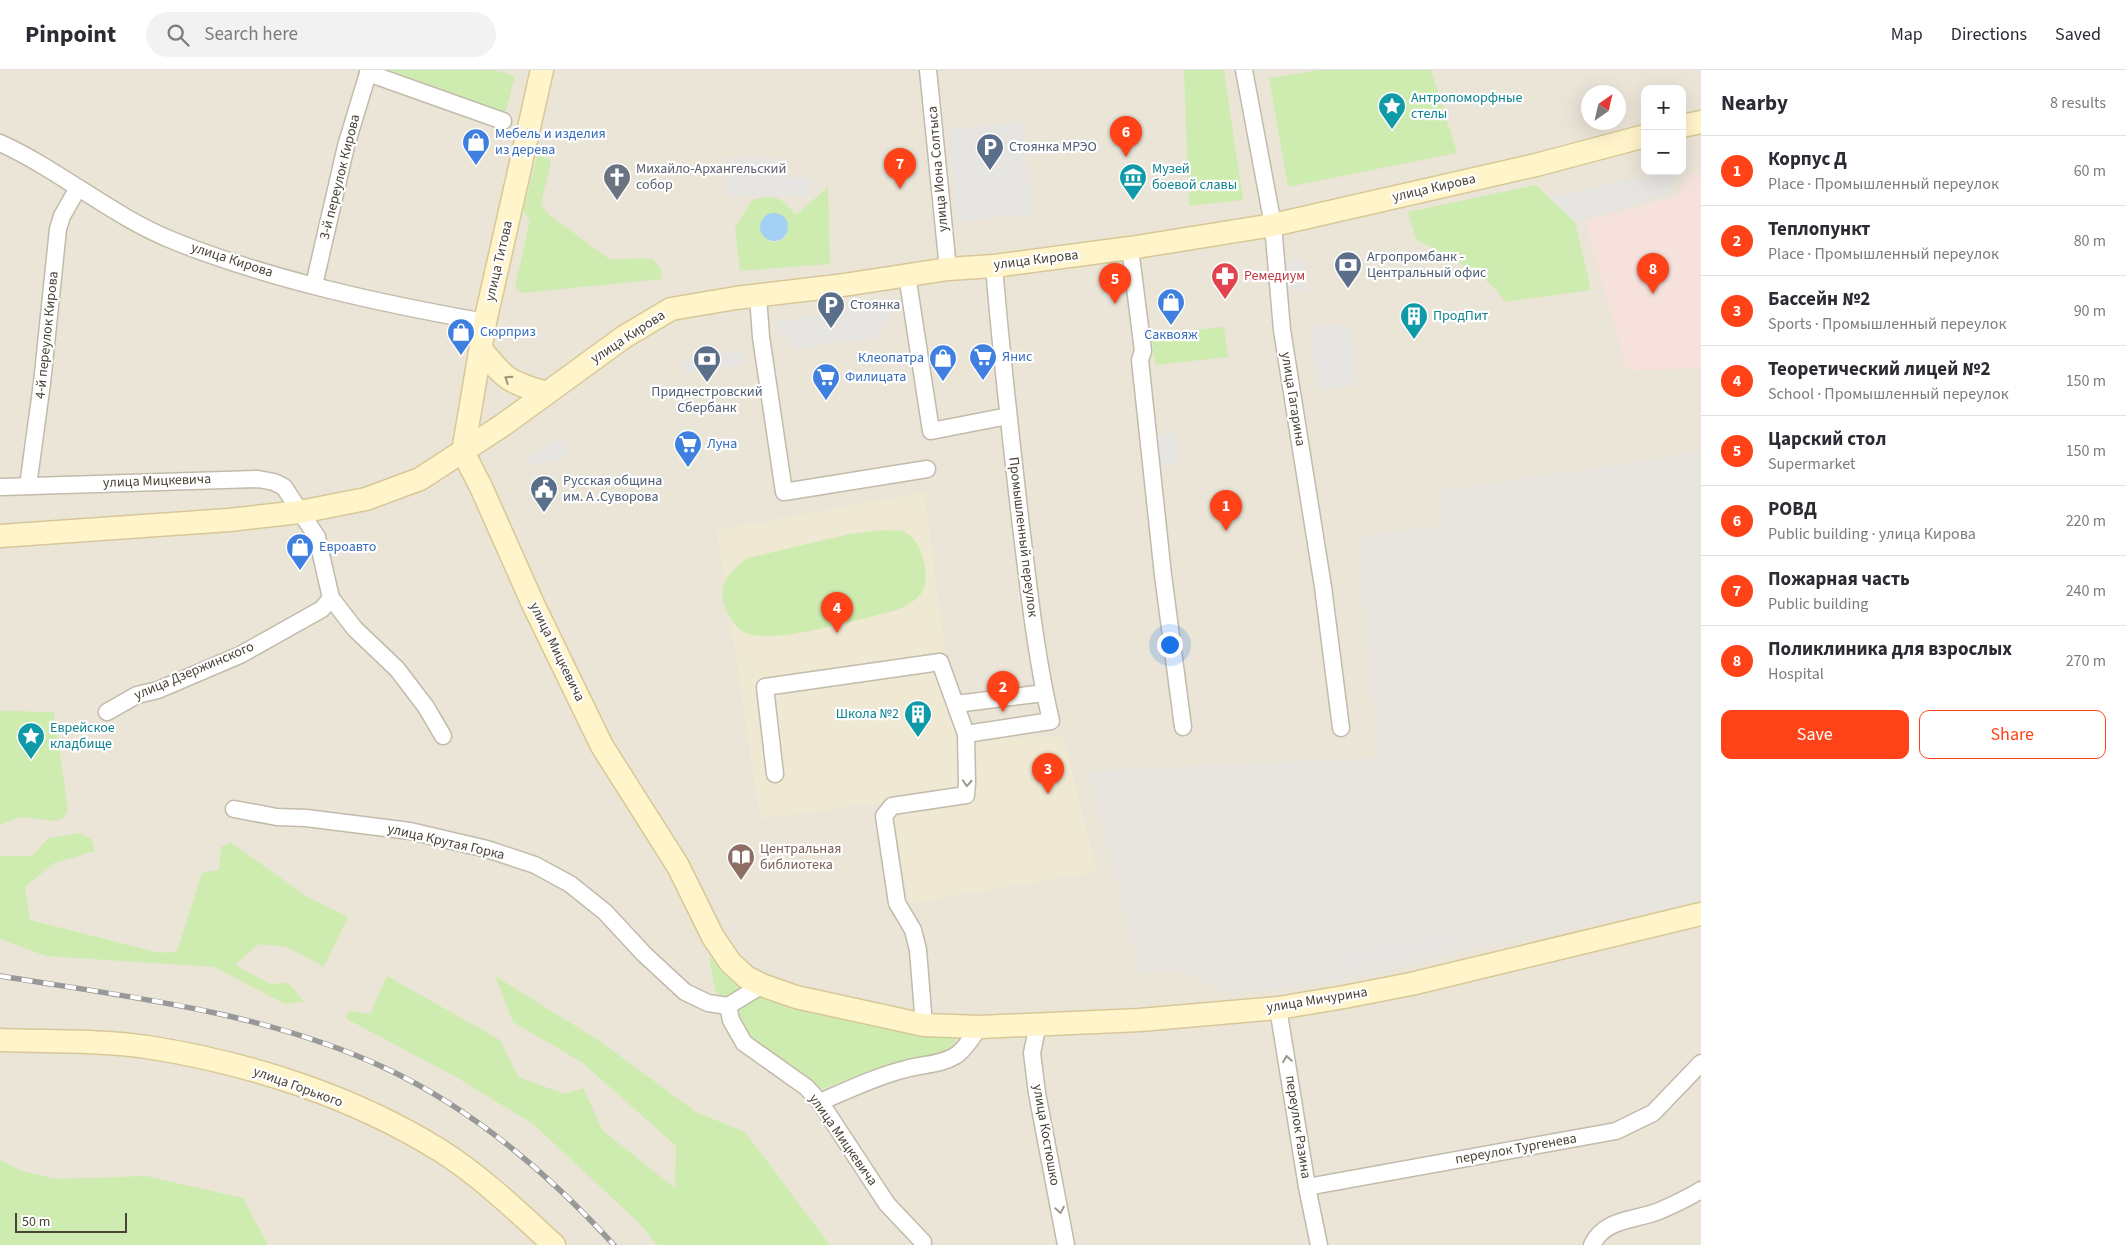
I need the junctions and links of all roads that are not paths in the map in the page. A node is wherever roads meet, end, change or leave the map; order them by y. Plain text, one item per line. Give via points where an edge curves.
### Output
1 (542, 70) edge
2 (928, 70) edge
3 (1244, 70) edge
4 (368, 72) edge
5 (503, 121) dead end
6 (1701, 122) edge
7 (1686, 125) edge
8 (1641, 137) edge
9 (0, 143) edge
10 (78, 188) junction
11 (1272, 225) junction
12 (1130, 248) junction
13 (994, 266) junction
14 (948, 269) junction
15 (907, 275) junction
16 (314, 285) junction
17 (758, 296) junction
18 (485, 322) junction
19 (481, 349) junction
20 (546, 393) junction
21 (1008, 416) junction
22 (462, 452) junction
23 (927, 469) dead end
24 (28, 486) junction
25 (0, 488) edge
26 (300, 512) junction
27 (0, 536) edge
28 (331, 598) junction
29 (1044, 693) junction
30 (956, 704) junction
31 (107, 712) dead end
32 (1183, 727) dead end
33 (1341, 728) dead end
34 (966, 734) junction
35 (443, 736) dead end
36 (776, 774) dead end
37 (234, 809) dead end
38 (1701, 914) edge
39 (762, 986) junction
40 (728, 1006) junction
41 (1278, 1008) junction
42 (1038, 1024) junction
43 (924, 1025) junction
44 (980, 1026) junction
45 (0, 1040) edge
46 (1701, 1063) edge
47 (820, 1102) junction
48 (1307, 1187) junction
49 (1701, 1190) edge
50 (923, 1242) dead end
51 (554, 1245) edge
52 (1066, 1245) edge
53 (1319, 1245) edge
54 (1592, 1245) edge

1 - 18 main road, улица Титова
2 - 14 street, улица Иона Солтыса
3 - 11 street, улица Гагарина
4 - 5 street
4 - 16 street, 3-й переулок Кирова via 346,146
6 - 7 main road
8 - 11 main road, улица Кирова via 1536,165
9 - 10 street, улица Кирова
10 - 16 street, улица Кирова via 173,241
10 - 24 street, 4-й переулок Кирова via 58,229
11 - 12 main road, улица Кирова
11 - 33 street, улица Гагарина via 1281,326
12 - 13 main road, улица Кирова
12 - 32 street via 1143,351 1140,360 1161,555
13 - 14 main road, улица Кирова
13 - 21 street, Промышленный переулок
14 - 15 main road, улица Кирова
15 - 17 main road, улица Кирова
15 - 21 street via 931,430
16 - 18 street, улица Кирова
17 - 20 main road, улица Кирова via 671,309 624,337
17 - 23 street via 784,492
18 - 19 main road, улица Титова
20 -> 19 main road via 514,383 501,374
19 - 22 main road, улица Титова
20 - 22 main road, улица Кирова
21 - 29 street, Промышленный переулок
22 - 26 main road via 420,479 366,499
22 - 39 main road, улица Мицкевича via 602,746 678,866 713,937 730,962
24 - 25 street, улица Мицкевича
24 - 26 street, улица Мицкевича via 258,479 284,487
26 - 27 main road
26 - 28 street via 317,537
28 - 31 street, улица Дзержинского via 322,609 240,655 158,690 136,695
28 - 35 street via 356,629 397,669
29 - 30 street
29 - 34 street, Промышленный переулок via 1051,721
30 - 34 street
30 - 36 street via 940,662 765,687
34 -> 43 street via 966,795 892,806 884,816 897,903 913,930 918,950
37 - 40 street, улица Крутая Горка via 277,817 410,830 487,849 534,865 570,884 605,912 685,992 708,1003
38 - 41 main road, улица Мичурина via 1411,984
39 - 40 street
39 - 43 main road, улица Мицкевича via 796,997
40 - 47 street, улица Мицкевича via 731,1020 744,1043 806,1087
41 - 42 main road, улица Мичурина via 1140,1020
48 -> 41 street, переулок Разина
42 - 44 main road, улица Мичурина
42 -> 52 street, улица Костюшко via 1032,1053 1037,1093
43 - 44 main road, улица Мичурина
44 - 47 street via 966,1046 947,1060 899,1071
45 - 51 main road, улица Горького via 146,1047 226,1062 280,1078 386,1120 442,1151 498,1193
46 - 48 street, переулок Тургенева via 1653,1113 1616,1130
47 - 50 street, улица Мицкевича via 887,1204
48 - 53 street, переулок Разина
49 - 54 street via 1658,1212 1609,1225 1597,1235

